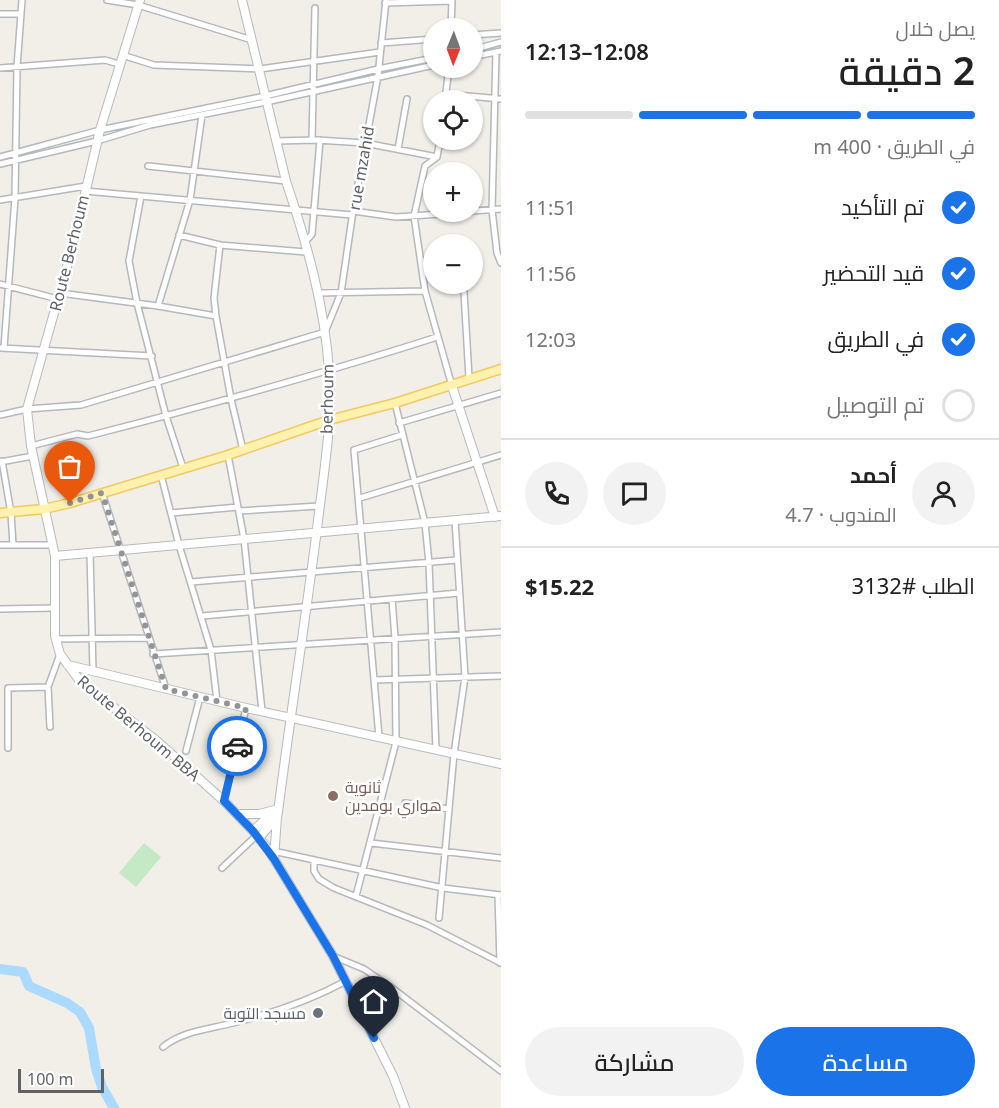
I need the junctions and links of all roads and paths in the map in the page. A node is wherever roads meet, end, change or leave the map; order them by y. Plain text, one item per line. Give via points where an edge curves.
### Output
1 (22, 0) edge
2 (107, 0) edge
3 (242, 0) edge
4 (386, 1) edge
5 (452, 1) edge
6 (139, 3) edge
7 (315, 8) dead end
8 (0, 14) edge
9 (21, 14) junction
10 (451, 18) edge
11 (501, 33) edge
12 (483, 34) edge
13 (252, 40) junction
14 (423, 40) edge
15 (501, 42) edge
16 (381, 43) junction
17 (483, 47) edge
18 (380, 52) junction
19 (498, 52) edge
20 (122, 55) junction
21 (483, 55) edge
22 (423, 60) edge
23 (314, 61) junction
24 (119, 64) junction
25 (17, 67) junction
26 (423, 67) edge
27 (0, 68) edge
28 (260, 69) junction
29 (378, 69) junction
30 (378, 76) junction
31 (314, 84) junction
32 (313, 91) junction
33 (483, 98) edge
34 (265, 99) junction
35 (406, 99) dead end
36 (498, 99) edge
37 (203, 108) junction
38 (202, 116) junction
39 (100, 130) junction
40 (312, 140) junction
41 (320, 140) junction
42 (494, 140) junction
43 (501, 140) edge
44 (97, 141) junction
45 (276, 141) junction
46 (365, 143) junction
47 (398, 149) junction
48 (438, 150) edge
49 (0, 157) edge
50 (16, 157) junction
51 (437, 157) junction
52 (0, 164) edge
53 (148, 166) dead end
54 (194, 171) junction
55 (286, 181) junction
56 (86, 189) junction
57 (141, 196) junction
58 (15, 198) junction
59 (0, 200) edge
60 (190, 201) junction
61 (501, 209) edge
62 (296, 210) junction
63 (483, 210) edge
64 (492, 210) junction
65 (313, 211) junction
66 (353, 213) junction
67 (423, 215) edge
68 (414, 216) junction
69 (179, 235) junction
70 (304, 243) junction
71 (220, 245) junction
72 (306, 252) junction
73 (499, 253) edge
74 (501, 263) edge
75 (423, 277) edge
76 (0, 285) edge
77 (8, 286) junction
78 (423, 291) edge
79 (317, 293) junction
80 (341, 293) junction
81 (426, 294) edge
82 (464, 294) edge
83 (59, 296) junction
84 (137, 303) junction
85 (158, 306) junction
86 (216, 316) junction
87 (325, 332) junction
88 (437, 337) junction
89 (2, 348) edge
90 (45, 349) junction
91 (152, 356) junction
92 (224, 362) junction
93 (501, 369) edge
94 (329, 372) junction
95 (469, 378) junction
96 (157, 382) junction
97 (452, 386) junction
98 (501, 393) edge
99 (231, 399) junction
100 (395, 403) junction
101 (459, 406) junction
102 (27, 409) junction
103 (0, 415) edge
104 (166, 416) junction
105 (329, 420) junction
106 (399, 423) junction
107 (402, 435) junction
108 (31, 446) junction
109 (243, 450) junction
110 (228, 455) junction
111 (501, 455) edge
112 (33, 456) junction
113 (1, 462) edge
114 (477, 462) junction
115 (183, 468) junction
116 (161, 475) junction
117 (415, 481) junction
118 (102, 493) junction
119 (360, 498) junction
120 (319, 506) junction
121 (45, 509) junction
122 (238, 509) junction
123 (0, 513) edge
124 (11, 513) junction
125 (171, 513) junction
126 (498, 516) edge
127 (455, 520) junction
128 (425, 523) junction
129 (362, 528) junction
130 (316, 532) junction
131 (244, 539) junction
132 (0, 545) edge
133 (13, 545) junction
134 (52, 545) junction
135 (179, 545) junction
136 (120, 549) junction
137 (90, 552) junction
138 (55, 556) junction
139 (457, 560) junction
140 (429, 563) junction
141 (365, 568) junction
142 (311, 572) junction
143 (248, 577) junction
144 (191, 582) junction
145 (459, 593) junction
146 (430, 596) junction
147 (392, 599) junction
148 (368, 602) junction
149 (306, 607) junction
150 (55, 608) junction
151 (0, 609) edge
152 (252, 612) junction
153 (202, 616) junction
154 (501, 632) edge
155 (463, 634) junction
156 (431, 636) junction
157 (149, 638) junction
158 (395, 638) junction
159 (56, 639) junction
160 (92, 639) junction
161 (371, 640) junction
162 (300, 646) junction
163 (256, 649) junction
164 (211, 650) junction
165 (60, 654) junction
166 (153, 654) junction
167 (68, 665) junction
168 (93, 671) junction
169 (501, 676) edge
170 (465, 677) junction
171 (434, 678) junction
172 (374, 680) junction
173 (395, 680) junction
174 (48, 687) junction
175 (166, 689) junction
176 (200, 697) junction
177 (217, 701) junction
178 (246, 708) junction
179 (262, 711) junction
180 (0, 717) edge
181 (8, 718) junction
182 (290, 718) junction
183 (50, 727) dead end
184 (379, 737) junction
185 (396, 742) junction
186 (8, 747) dead end
187 (436, 750) junction
188 (186, 751) dead end
189 (454, 754) junction
190 (501, 764) edge
191 (224, 801) junction
192 (405, 803) dead end
193 (449, 809) junction
194 (277, 811) junction
195 (237, 814) junction
196 (256, 835) junction
197 (371, 843) junction
198 (445, 851) junction
199 (272, 853) junction
200 (501, 858) edge
201 (314, 860) junction
202 (222, 868) dead end
203 (363, 871) junction
204 (443, 888) junction
205 (500, 895) edge
206 (356, 896) junction
207 (439, 918) dead end
208 (333, 956) junction
209 (500, 963) edge
210 (346, 981) junction
211 (163, 1047) dead end
212 (501, 1071) edge
213 (405, 1108) edge

1 - 9 street
2 - 6 street
3 - 13 main road, berhoum
4 - 5 street
4 - 16 street, rue mzahid
5 - 10 street
6 - 13 street
6 - 20 main road, Route Berhoum
7 - 23 street
8 - 9 street
9 - 25 street
11 - 12 street
13 - 28 main road, berhoum
14 - 16 street
15 - 17 street
16 - 18 street, rue mzahid
18 - 23 street
18 - 29 street, rue mzahid
19 - 21 street
19 - 36 street
20 - 24 main road, Route Berhoum
20 - 28 street via 154,65
22 - 29 street
23 - 28 street
23 - 31 street
24 - 25 street via 105,60
24 - 39 main road, Route Berhoum
25 - 27 street
25 - 50 street
26 - 30 street
28 - 34 main road, berhoum
29 - 30 street, rue mzahid
29 - 31 street
30 - 32 street
30 - 46 street, rue mzahid
31 - 32 street
31 - 34 street
32 - 34 street
32 - 40 street
33 - 36 street
34 - 37 street
34 - 38 street
34 - 45 main road, berhoum
35 - 47 street
36 - 42 street
37 - 38 street
37 - 39 street
38 - 44 street
38 - 54 street
39 - 44 main road, Route Berhoum
39 - 50 street
40 - 41 street
40 - 45 street
41 - 46 street
41 - 65 street
42 - 43 street
42 - 64 street
44 - 50 street
44 - 56 main road, Route Berhoum
45 - 55 main road, berhoum
46 - 47 street
46 - 66 street, rue mzahid
47 - 51 street
48 - 51 street
49 - 50 street
50 - 52 street
50 - 58 street
51 - 68 street via 425,166
53 - 54 street
54 - 55 street
54 - 60 street
55 - 62 main road, berhoum
56 - 57 street
56 - 58 street
56 - 83 main road, Route Berhoum
57 - 60 street
57 - 84 street via 129,261
58 - 59 street
58 - 77 street
60 - 62 street
60 - 69 street
61 - 64 street
62 - 65 street
62 - 70 main road, berhoum
63 - 64 street
64 - 73 street
65 - 66 street
65 - 70 street via 312,234
66 - 68 street
66 - 80 street, rue mzahid
67 - 68 street
68 - 75 street
69 - 71 street
69 - 85 street
70 - 72 main road, berhoum
71 - 72 street
71 - 86 street via 214,298
72 - 79 main road, berhoum
73 - 74 street
76 - 77 street
77 - 83 street
77 - 89 street
78 - 80 street
79 - 80 street
79 - 87 main road, berhoum
80 - 87 street, rue mzahid
81 - 88 street
82 - 95 street
83 - 84 street
83 - 90 main road, Route Berhoum
84 - 85 street
84 - 91 street
85 - 86 street
86 - 92 street
87 - 92 street
87 - 94 main road, berhoum
88 - 94 street
88 - 97 street
89 - 90 street
90 - 91 street
90 - 102 main road, Route Berhoum
91 - 96 street
92 - 96 street
92 - 99 street
93 - 95 main road
94 - 99 street
94 - 105 main road, berhoum
95 - 97 main road
96 - 102 street via 81,405
96 - 104 street
97 - 100 main road
97 - 101 main road
98 - 101 street
99 - 104 street
99 - 109 street
100 - 105 main road
100 - 106 street
101 - 106 street
101 - 114 main road
102 - 103 street
102 - 108 main road, Route Berhoum
104 - 108 street
104 - 115 street
105 - 109 main road
105 - 120 main road, berhoum
106 - 107 street
107 - 117 street
107 - 119 street via 354,450
108 - 112 main road, Route Berhoum
109 - 110 main road
110 - 115 main road
110 - 122 street
111 - 114 street
112 - 113 street
112 - 121 main road, Route Berhoum
113 - 124 street
114 - 117 street
114 - 126 main road
115 - 116 main road
116 - 118 main road
116 - 125 street
117 - 119 street
117 - 128 street
118 - 121 main road
118 - 136 street
119 - 129 street
120 - 122 street
120 - 130 main road, berhoum
121 - 124 main road
121 - 134 main road, Route Berhoum BBA
122 - 125 street
122 - 131 street
123 - 124 main road
124 - 133 street
125 - 135 street
126 - 127 main road
127 - 128 main road
127 - 139 street
128 - 129 main road
128 - 140 street
129 - 130 main road
129 - 141 street
130 - 131 main road
130 - 142 main road, berhoum
131 - 135 main road
131 - 143 street
132 - 133 street
133 - 134 street
134 - 138 main road, Route Berhoum BBA
135 - 136 main road
135 - 144 street
136 - 137 main road
136 - 157 street
137 - 138 main road
137 - 160 street
138 - 150 main road, Route Berhoum BBA
139 - 140 street
139 - 145 street
140 - 141 street
140 - 146 street
141 - 142 street
141 - 148 street
142 - 143 street
142 - 149 main road, berhoum
143 - 144 street
143 - 152 street
144 - 153 street
145 - 146 street
145 - 155 street
146 - 147 street
146 - 156 street
147 - 148 street
147 - 158 street
148 - 149 street
148 - 161 street
149 - 152 street
149 - 162 main road, berhoum
150 - 151 street
150 - 159 main road, Route Berhoum BBA
152 - 153 street
152 - 163 street
153 - 164 street
154 - 155 street
155 - 156 street
155 - 170 street
156 - 158 street
156 - 171 street
157 - 160 street
157 - 166 street
158 - 161 street
158 - 173 street
159 - 160 street
159 - 165 main road, Route Berhoum BBA
160 - 168 street
161 - 162 street
161 - 172 street
162 - 163 street
162 - 182 main road, berhoum
163 - 164 street
163 - 179 street
164 - 166 street
164 - 177 street
165 - 167 main road, Route Berhoum BBA
165 - 174 street
166 - 175 street
167 - 168 main road
167 - 191 main road, Route Berhoum BBA via 80,681 158,742
168 - 175 main road
169 - 170 street
170 - 171 street
170 - 189 street
171 - 173 street
171 - 187 street
172 - 173 street
172 - 184 street
173 - 185 street
174 - 181 street via 8,688
174 - 183 street
175 - 176 main road
176 - 177 main road
176 - 188 street
177 - 178 main road
178 - 179 main road
178 - 191 street
179 - 182 main road
180 - 181 street
181 - 186 street
182 - 184 main road
182 - 194 main road, berhoum
184 - 185 main road
185 - 187 main road
185 - 197 street
187 - 189 main road
189 - 190 main road
189 - 193 street
191 - 195 main road, Route Berhoum BBA
192 - 193 street
193 - 198 street
194 - 195 main road
194 - 196 main road
194 - 199 main road, berhoum
195 - 196 main road, Route Berhoum BBA
196 - 199 main road, Route Berhoum BBA
196 - 202 street
197 - 198 street
197 - 203 street
198 - 200 street
198 - 204 street
199 - 201 street
199 - 208 main road, Route Berhoum BBA
201 - 203 street
201 - 206 street via 319,879
203 - 204 street
203 - 206 street
204 - 205 street
204 - 207 street
205 - 209 street
206 - 209 street via 427,925
208 - 210 main road, Route Berhoum BBA
208 - 212 street via 364,969 392,988
210 - 211 street via 298,1004 192,1032
210 - 213 main road, Route Berhoum BBA

